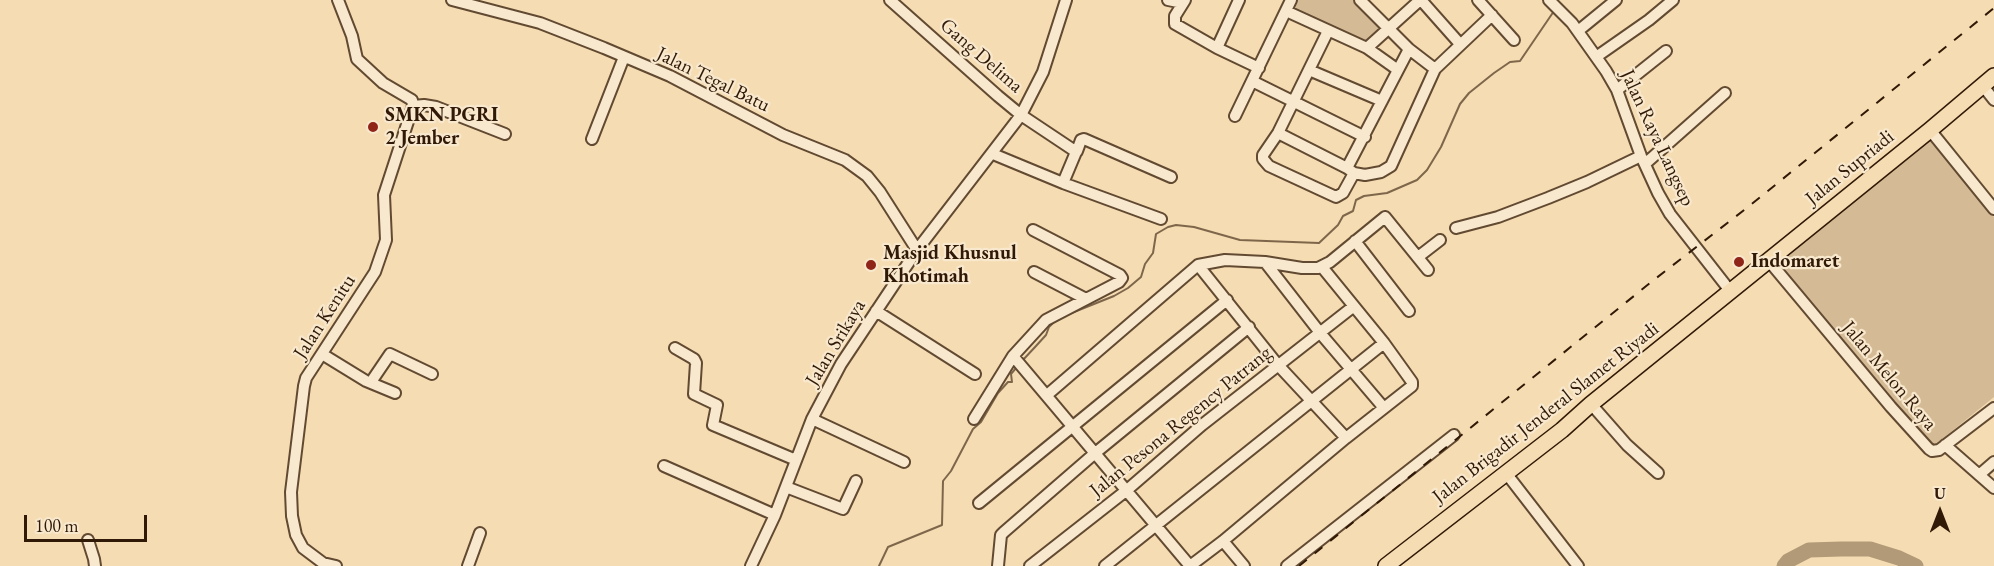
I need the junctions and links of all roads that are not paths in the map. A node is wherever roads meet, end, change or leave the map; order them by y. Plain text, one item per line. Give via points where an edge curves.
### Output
1 (338, 0) edge
2 (452, 0) edge
3 (890, 0) edge
4 (1066, 0) edge
5 (1168, 0) edge
6 (1239, 0) edge
7 (1360, 0) edge
8 (1420, 0) edge
9 (1478, 0) edge
10 (1549, 0) edge
11 (1616, 0) edge
12 (1673, 0) edge
13 (1187, 1) edge
14 (1286, 4) edge
15 (1492, 15) junction
16 (1389, 29) junction
17 (1328, 31) junction
18 (1578, 31) junction
19 (1514, 40) dead end
20 (1460, 44) junction
21 (1217, 48) junction
22 (1367, 48) junction
23 (1409, 49) junction
24 (1666, 51) dead end
25 (624, 57) junction
26 (1596, 57) junction
27 (1259, 68) junction
28 (1435, 69) junction
29 (1309, 70) junction
30 (1398, 70) junction
31 (1252, 81) junction
32 (1988, 81) edge
33 (1617, 90) junction
34 (1725, 93) dead end
35 (1994, 100) edge
36 (1382, 101) junction
37 (1293, 102) junction
38 (413, 106) junction
39 (1021, 115) junction
40 (1235, 116) dead end
41 (1930, 130) junction
42 (1278, 133) junction
43 (505, 134) dead end
44 (1365, 137) junction
45 (592, 139) dead end
46 (1076, 152) junction
47 (993, 154) junction
48 (1643, 159) junction
49 (1351, 171) junction
50 (1171, 177) dead end
51 (1063, 183) junction
52 (1994, 209) edge
53 (1161, 219) dead end
54 (1456, 228) dead end
55 (1033, 230) dead end
56 (1440, 240) dead end
57 (1355, 241) junction
58 (917, 250) junction
59 (1418, 257) junction
60 (1769, 261) junction
61 (1265, 262) junction
62 (1198, 265) junction
63 (1322, 267) junction
64 (1428, 270) dead end
65 (1034, 272) dead end
66 (1731, 292) junction
67 (1086, 299) junction
68 (1227, 300) junction
69 (1354, 306) junction
70 (876, 311) junction
71 (1409, 311) dead end
72 (1248, 327) junction
73 (1321, 334) junction
74 (1384, 343) junction
75 (675, 348) dead end
76 (322, 354) junction
77 (1018, 360) junction
78 (1278, 365) junction
79 (1350, 369) junction
80 (432, 374) dead end
81 (975, 374) dead end
82 (371, 382) junction
83 (395, 393) dead end
84 (1047, 395) junction
85 (1311, 400) junction
86 (1591, 404) junction
87 (1384, 408) junction
88 (1994, 408) edge
89 (974, 418) dead end
90 (812, 419) junction
91 (1072, 426) junction
92 (1454, 435) dead end
93 (1346, 438) junction
94 (1946, 446) junction
95 (1094, 453) junction
96 (796, 460) junction
97 (904, 462) dead end
98 (1994, 462) edge
99 (664, 466) dead end
100 (1506, 473) junction
101 (1658, 473) dead end
102 (1978, 475) junction
103 (856, 481) dead end
104 (786, 487) junction
105 (1994, 488) edge
106 (1127, 490) junction
107 (979, 503) dead end
108 (775, 515) junction
109 (1156, 525) junction
110 (480, 533) dead end
111 (88, 540) dead end
112 (1223, 541) junction
113 (323, 564) edge
114 (95, 566) edge
115 (336, 566) edge
116 (468, 566) edge
117 (751, 566) edge
118 (998, 566) edge
119 (1030, 566) edge
120 (1105, 566) edge
121 (1190, 566) edge
122 (1245, 566) edge
123 (1287, 566) edge
124 (1386, 566) edge
125 (1578, 566) edge

1 - 38 street via 357,59 383,83 412,100
2 - 25 street, Jalan Tegal Batu via 540,23
3 - 39 street, Gang Delima
4 - 39 street, Jalan Srikaya via 1043,72
5 - 13 street
6 - 21 street
7 - 16 street
8 - 16 street
8 - 20 street
9 - 15 street
10 - 18 street, Jalan Raya Langsep
11 - 18 street
12 - 26 street
13 - 21 street via 1174,23
14 - 17 street
14 - 27 street
15 - 19 street
15 - 20 street
16 - 22 street
16 - 23 street
17 - 22 street
17 - 29 street
18 - 26 street, Jalan Raya Langsep
20 - 28 street
21 - 27 street
22 - 30 street
23 - 28 street
23 - 30 street
24 - 33 street
25 - 45 street
25 - 58 street, Jalan Tegal Batu via 670,76 783,135 854,165 880,192
26 - 33 street, Jalan Raya Langsep
27 - 31 street
28 - 49 street via 1391,166 1369,175
29 - 36 street
29 - 37 street
30 - 36 street
31 - 37 street
31 - 40 street
32 - 35 street
32 - 41 main road, Jalan Supriadi
33 - 48 street, Jalan Raya Langsep
34 - 48 street
36 - 44 street
37 - 42 street
37 - 44 street
38 - 43 street via 436,107
38 - 76 street, Jalan Kenitu via 384,195 386,240 379,263
39 - 46 street, Gang Delima
39 - 47 street, Jalan Srikaya
41 - 52 street
41 - 60 main road, Jalan Supriadi
42 - 49 street
42 - 49 street via 1262,156 1269,166 1336,197 1343,193
44 - 49 street
46 - 50 street via 1084,139
46 - 51 street
47 - 51 street
47 - 58 street, Jalan Srikaya
48 - 54 street via 1498,217
48 - 66 street, Jalan Raya Langsep via 1670,214
51 - 53 street
55 - 67 street via 1122,278
56 - 59 street
57 - 59 street via 1384,217
57 - 63 street
57 - 71 street
58 - 70 street, Jalan Srikaya
59 - 64 street
60 - 66 main road, Jalan Supriadi
60 - 94 street, Jalan Melon Raya via 1925,446 1934,452
61 - 62 street via 1225,260
61 - 63 street
61 - 73 street
62 - 68 street
62 - 84 street
63 - 69 street
65 - 67 street
66 - 86 main road, Jalan Brigadir Jenderal Slamet Riyadi
67 - 77 street via 1049,317
68 - 72 street
68 - 91 street
69 - 73 street, Jalan Pesona Regency Patrang
69 - 74 street
70 - 81 street
70 - 90 street, Jalan Srikaya via 841,364
72 - 78 street
72 - 95 street
73 - 78 street, Jalan Pesona Regency Patrang
73 - 79 street
74 - 79 street
74 - 87 street via 1413,383
75 - 96 street via 696,363 694,394 717,405 713,425
76 - 82 street
76 - 113 street, Jalan Kenitu via 304,386 291,492 298,543
77 - 84 street
77 - 89 street
78 - 85 street
78 - 106 street, Jalan Pesona Regency Patrang
79 - 85 street
79 - 87 street
80 - 82 street via 390,354
82 - 83 street
84 - 91 street
85 - 93 street
85 - 109 street
86 - 100 main road, Jalan Brigadir Jenderal Slamet Riyadi
86 - 101 street
87 - 93 street
88 - 94 street
90 - 96 street, Jalan Srikaya
90 - 97 street
91 - 95 street
91 - 107 street
92 - 123 street
93 - 112 street
94 - 102 street, Jalan Melon Raya
95 - 106 street
95 - 118 street via 1001,535
96 - 104 street, Jalan Srikaya
98 - 102 street
99 - 108 street
100 - 124 main road, Jalan Brigadir Jenderal Slamet Riyadi
100 - 125 street
102 - 105 street, Jalan Melon Raya
103 - 104 street via 843,509
104 - 108 street, Jalan Srikaya
106 - 109 street
106 - 119 street, Jalan Pesona Regency Patrang
108 - 117 street, Jalan Srikaya
109 - 120 street
109 - 121 street
110 - 116 street
111 - 114 street
112 - 121 street
112 - 122 street
113 - 115 street, Jalan Kenitu

